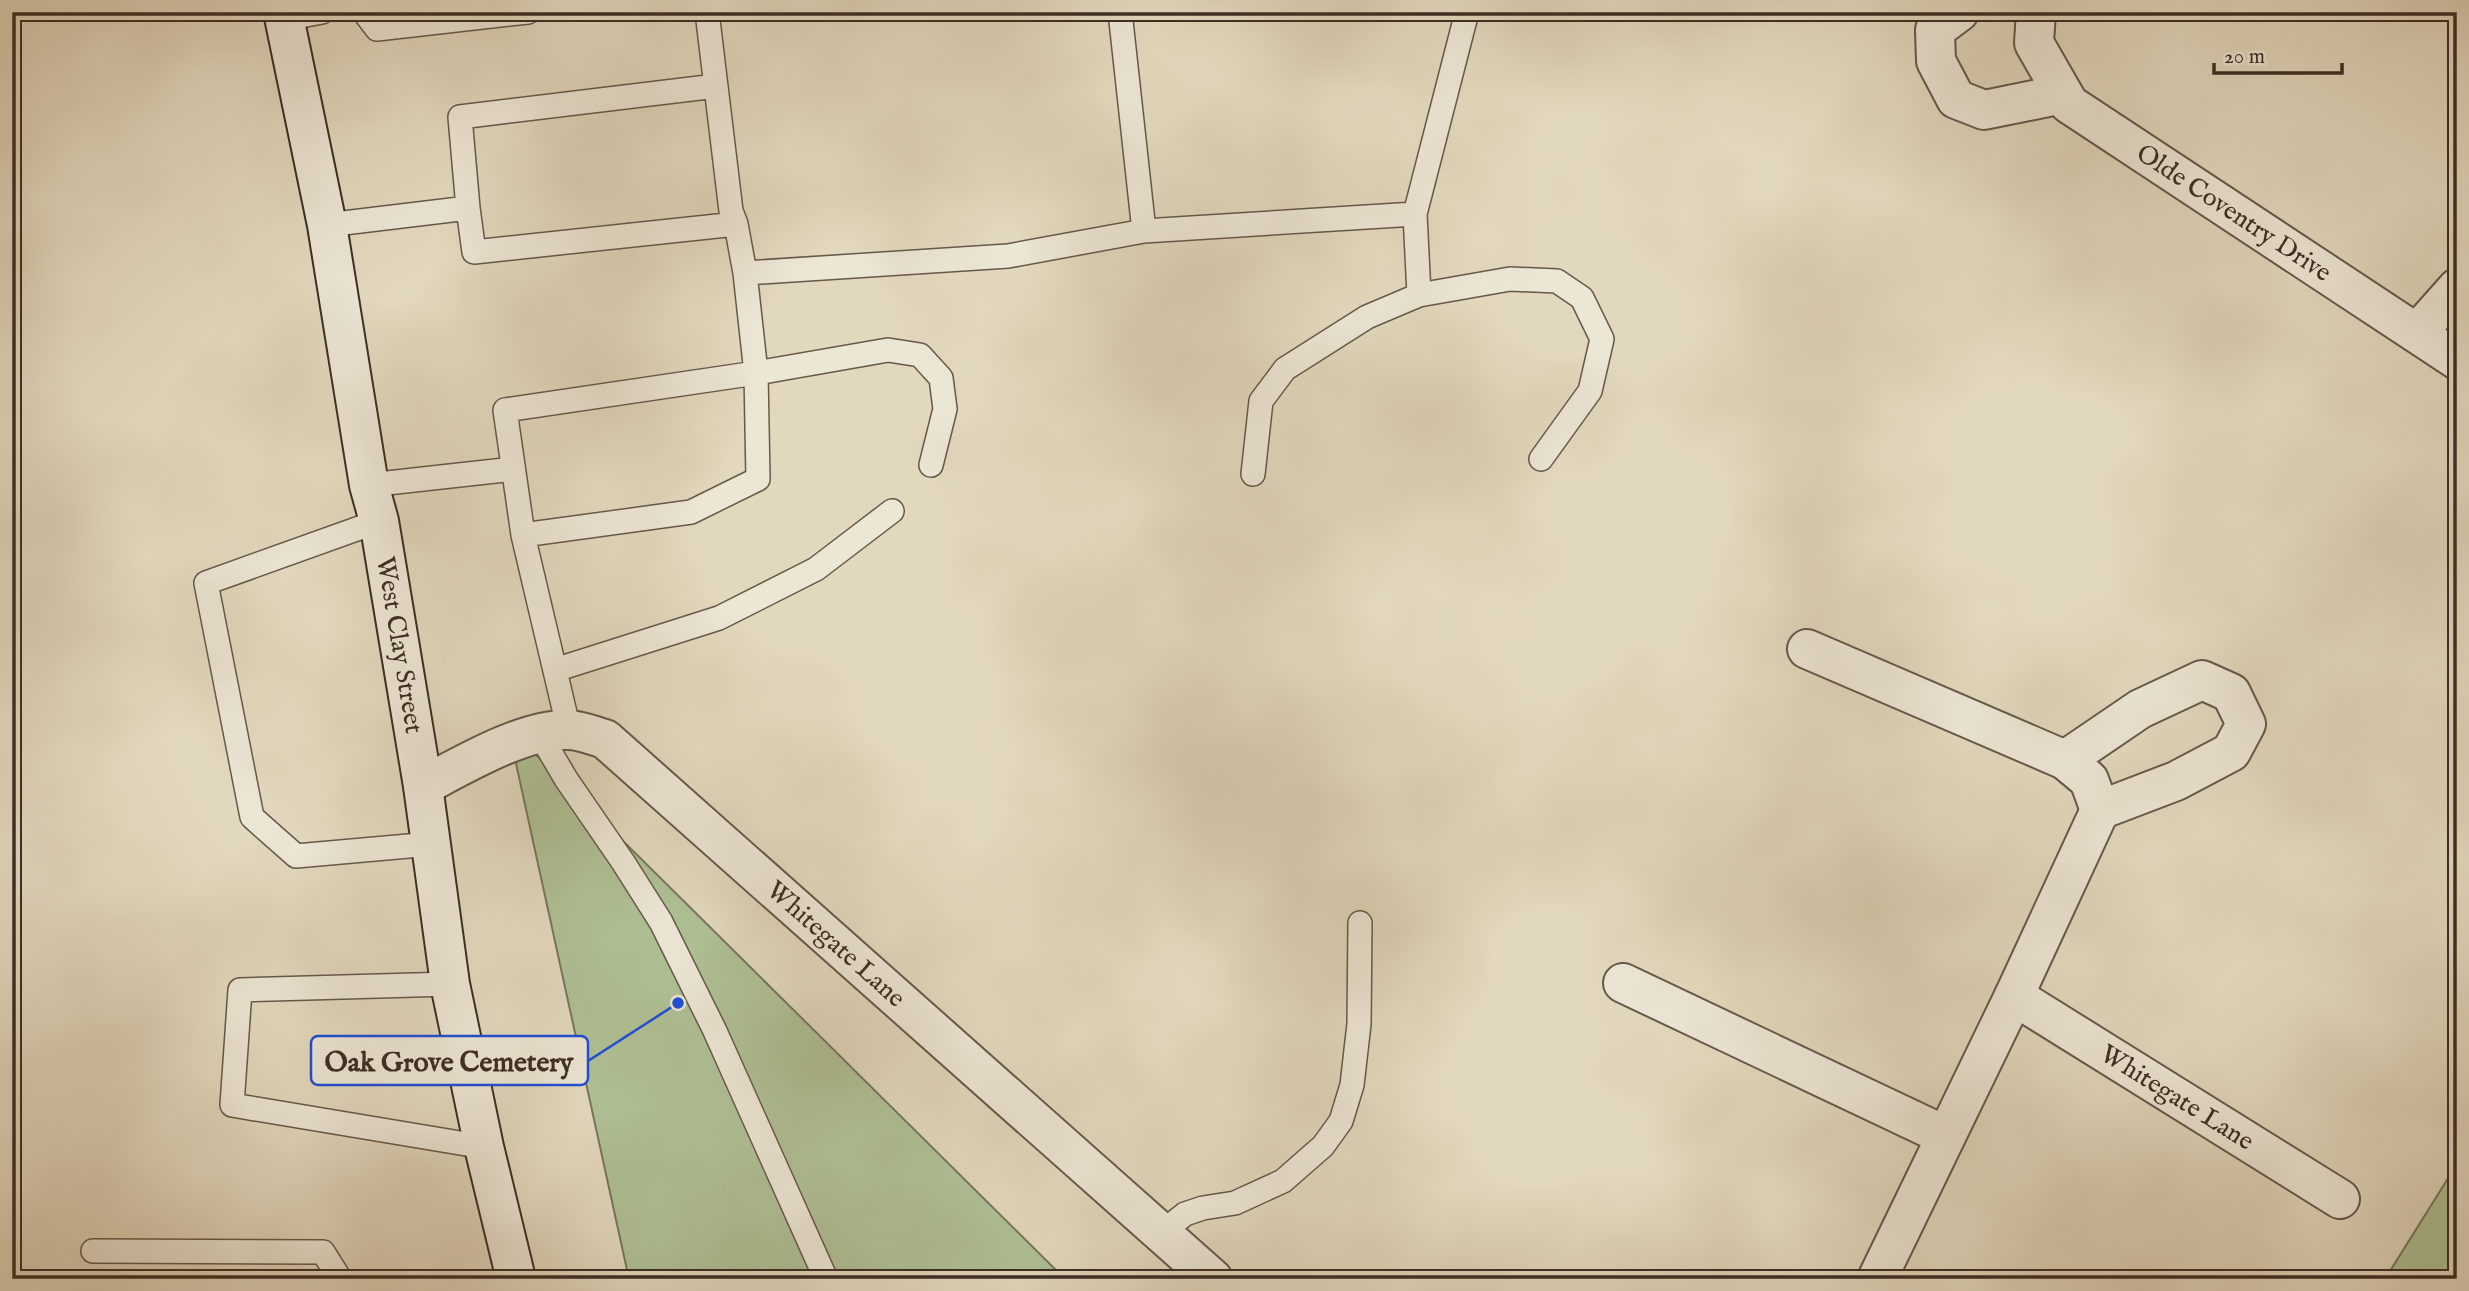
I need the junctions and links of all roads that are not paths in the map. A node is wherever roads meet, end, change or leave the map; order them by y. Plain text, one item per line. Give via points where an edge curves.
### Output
1 (322, 12) edge
2 (364, 12) edge
3 (528, 12) edge
4 (706, 12) edge
5 (1119, 12) edge
6 (1466, 12) edge
7 (1959, 12) edge
8 (284, 16) edge
9 (2035, 28) edge
10 (716, 86) junction
11 (2063, 94) junction
12 (468, 208) junction
13 (1415, 214) junction
14 (736, 224) junction
15 (327, 225) junction
16 (1144, 231) junction
17 (745, 273) junction
18 (2457, 288) edge
19 (1419, 295) junction
20 (2417, 333) junction
21 (2457, 359) edge
22 (755, 373) junction
23 (1541, 459) dead end
24 (931, 465) dead end
25 (513, 469) junction
26 (1253, 474) dead end
27 (369, 485) junction
28 (892, 511) dead end
29 (379, 521) junction
30 (523, 535) junction
31 (1807, 649) dead end
32 (555, 670) junction
33 (554, 732) junction
34 (2065, 760) junction
35 (423, 786) junction
36 (2100, 810) junction
37 (431, 844) junction
38 (1360, 923) dead end
39 (1623, 983) dead end
40 (450, 984) junction
41 (2014, 996) junction
42 (1946, 1136) junction
43 (484, 1147) junction
44 (2340, 1199) dead end
45 (1160, 1234) junction
46 (93, 1251) dead end
47 (340, 1279) edge
48 (516, 1279) edge
49 (826, 1279) edge
50 (1213, 1279) edge
51 (1877, 1279) edge

1 - 8 lane
2 - 3 lane via 377,29
4 - 10 lane
5 - 16 lane
6 - 13 lane
7 - 11 street via 1935,30 1936,61 1956,99 1984,110
8 - 15 street, West Clay Street
9 - 11 street, Olde Coventry Drive
10 - 12 lane via 460,117
10 - 14 lane
11 - 20 street, Olde Coventry Drive via 2069,104
12 - 14 lane via 474,252
12 - 15 lane
13 - 16 lane
13 - 19 lane
14 - 17 lane
15 - 27 street, West Clay Street
16 - 17 lane via 1008,256
17 - 22 lane
18 - 20 street
19 - 23 lane via 1510,279 1557,281 1582,298 1602,339 1591,391
19 - 26 lane via 1367,317 1285,369 1261,401
20 - 21 street, Olde Coventry Drive
22 - 24 lane via 888,349 920,355 941,378 945,409
22 - 25 lane via 505,410
22 - 30 lane via 758,479 691,512
25 - 27 lane
25 - 30 lane
27 - 29 street, West Clay Street
28 - 32 lane via 816,569 719,618
29 - 35 street, West Clay Street
29 - 37 lane via 206,583 252,817 296,856
30 - 32 lane
31 - 34 street
32 - 33 lane
33 - 35 street via 485,754
33 - 45 street, Whitegate Lane via 605,739
33 - 49 lane via 566,779 661,922
34 - 36 street via 2089,780
34 - 36 street via 2140,709 2202,680 2231,694 2246,724 2231,752 2176,781
35 - 37 street, West Clay Street
36 - 41 street
37 - 40 street, West Clay Street
38 - 45 lane via 1359,1024 1352,1085 1341,1121 1324,1146 1283,1181 1235,1203 1185,1214
39 - 42 street
40 - 43 street, West Clay Street
40 - 43 lane via 240,990 233,1105
41 - 42 street
41 - 44 street, Whitegate Lane
42 - 51 street
43 - 48 street, West Clay Street
45 - 50 street, Whitegate Lane
46 - 47 lane via 323,1252

